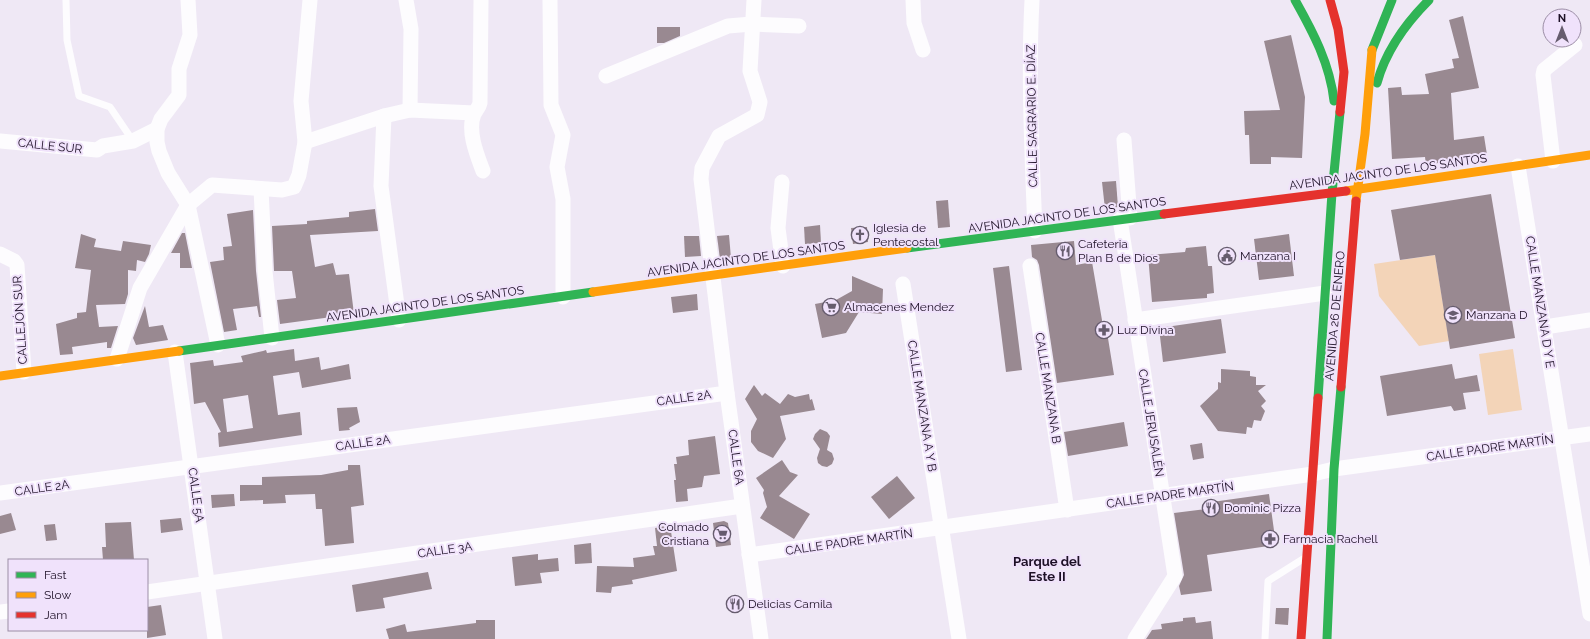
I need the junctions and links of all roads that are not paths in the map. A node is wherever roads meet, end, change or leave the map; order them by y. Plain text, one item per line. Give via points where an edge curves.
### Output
1 (66, 0) edge
2 (188, 0) edge
3 (310, 0) edge
4 (406, 0) edge
5 (481, 0) edge
6 (550, 0) edge
7 (754, 0) edge
8 (913, 0) edge
9 (1032, 0) edge
10 (1295, 0) edge
11 (1330, 0) edge
12 (1392, 0) edge
13 (1429, 0) edge
14 (752, 24) junction
15 (799, 26) dead end
16 (1571, 48) edge
17 (923, 50) dead end
18 (606, 76) dead end
19 (410, 110) junction
20 (474, 113) junction
21 (384, 116) junction
22 (157, 129) junction
23 (1365, 134) junction
24 (1124, 140) dead end
25 (133, 141) junction
26 (0, 142) edge
27 (305, 142) junction
28 (1336, 146) junction
29 (1590, 156) edge
30 (1553, 161) junction
31 (1518, 166) junction
32 (484, 171) dead end
33 (782, 182) dead end
34 (261, 189) junction
35 (1357, 189) junction
36 (1332, 193) junction
37 (188, 204) junction
38 (1125, 219) junction
39 (1035, 231) junction
40 (0, 254) edge
41 (783, 266) junction
42 (1030, 266) dead end
43 (713, 275) junction
44 (903, 284) dead end
45 (1325, 293) junction
46 (563, 297) junction
47 (398, 320) junction
48 (1135, 320) junction
49 (1590, 320) edge
50 (1545, 327) junction
51 (272, 338) junction
52 (218, 345) junction
53 (175, 352) junction
54 (116, 359) junction
55 (24, 372) junction
56 (0, 376) edge
57 (727, 392) junction
58 (1590, 434) edge
59 (1562, 438) junction
60 (192, 467) junction
61 (1334, 470) junction
62 (1313, 474) junction
63 (0, 493) edge
64 (1162, 496) junction
65 (742, 506) junction
66 (1067, 510) junction
67 (941, 529) junction
68 (749, 556) junction
69 (1307, 557) junction
70 (208, 584) junction
71 (148, 592) edge
72 (1590, 614) edge
73 (215, 639) edge
74 (761, 639) edge
75 (959, 639) edge
76 (1135, 639) edge
77 (1265, 639) edge
78 (1301, 639) edge
79 (1327, 639) edge

1 - 25 lane via 67,40 79,96 110,107
2 - 22 street via 190,35 179,69 179,95 161,119
3 - 27 street via 301,101
4 - 19 street via 411,29
5 - 20 street via 480,103
6 - 46 street via 552,105 563,135 557,167 564,199
7 - 14 street, CALLE 6A
8 - 17 street via 914,23
9 - 39 street, CALLE SAGRARIO E. DÍAZ via 1031,126
10 - 28 main road via 1313,32 1333,87
11 - 28 main road, AVENIDA 26 DE ENERO via 1338,29 1344,72
12 - 23 main road, AVENIDA 26 DE ENERO via 1372,49
13 - 23 main road via 1416,12 1388,53 1379,75
14 - 15 street
14 - 18 street via 728,26
14 - 43 street, CALLE 6A via 750,71 760,102 759,110 757,115 719,136 702,168 701,179
16 - 30 street via 1544,70 1543,74
19 - 20 street
19 - 21 street
20 - 32 street via 473,136
21 - 27 street
21 - 47 street via 381,186
22 - 25 street, CALLE SUR
22 - 37 street via 161,156 176,187
23 - 35 main road, AVENIDA 26 DE ENERO
24 - 38 street, CALLE JERUSALÉN
25 - 26 street, CALLE SUR via 103,146 97,150
27 - 34 street via 299,175 294,187 282,190
28 - 36 main road, AVENIDA 26 DE ENERO
29 - 30 main road, AVENIDA JACINTO DE LOS SANTOS
30 - 31 main road, AVENIDA JACINTO DE LOS SANTOS
31 - 35 main road, AVENIDA JACINTO DE LOS SANTOS
31 - 50 street, CALLE MANZANA D Y E
33 - 41 street via 778,228
34 - 37 street via 212,185
34 - 51 street via 264,271
35 - 36 main road, AVENIDA JACINTO DE LOS SANTOS
35 - 61 main road, AVENIDA 26 DE ENERO
36 - 38 main road, AVENIDA JACINTO DE LOS SANTOS
36 - 45 main road, AVENIDA 26 DE ENERO
37 - 52 street
37 - 54 street via 140,288
38 - 39 main road, AVENIDA JACINTO DE LOS SANTOS
38 - 48 street, CALLE JERUSALÉN
39 - 41 main road, AVENIDA JACINTO DE LOS SANTOS
40 - 55 street, CALLEJÓN SUR via 17,265
41 - 43 main road, AVENIDA JACINTO DE LOS SANTOS
42 - 66 street, CALLE MANZANA B
43 - 46 main road, AVENIDA JACINTO DE LOS SANTOS
43 - 57 street, CALLE 6A
44 - 67 street, CALLE MANZANA A Y B
45 - 48 street
45 - 62 main road, AVENIDA 26 DE ENERO
46 - 47 main road, AVENIDA JACINTO DE LOS SANTOS
47 - 51 main road, AVENIDA JACINTO DE LOS SANTOS
48 - 64 street, CALLE JERUSALÉN
49 - 50 street
50 - 59 street, CALLE MANZANA D Y E
51 - 52 main road, AVENIDA JACINTO DE LOS SANTOS
52 - 53 main road, AVENIDA JACINTO DE LOS SANTOS
53 - 54 main road, AVENIDA JACINTO DE LOS SANTOS
53 - 60 street, CALLE 5A
54 - 55 main road, AVENIDA JACINTO DE LOS SANTOS
55 - 56 main road, AVENIDA JACINTO DE LOS SANTOS
57 - 60 street, CALLE 2A
57 - 65 street, CALLE 6A
58 - 59 street, CALLE PADRE MARTÍN
59 - 61 street, CALLE PADRE MARTÍN
59 - 72 street, CALLE MANZANA D Y E
60 - 63 street, CALLE 2A
60 - 70 street, CALLE 5A
61 - 62 street, CALLE PADRE MARTÍN
61 - 79 main road, AVENIDA 26 DE ENERO
62 - 64 street, CALLE PADRE MARTÍN
62 - 69 main road, AVENIDA 26 DE ENERO
64 - 66 street, CALLE PADRE MARTÍN
64 - 76 street, CALLE JERUSALÉN via 1175,576
65 - 68 street, CALLE 6A
65 - 70 street, CALLE 3A
66 - 67 street, CALLE PADRE MARTÍN
67 - 68 street, CALLE PADRE MARTÍN
67 - 75 street, CALLE MANZANA A Y B
68 - 74 street, CALLE 6A
69 - 77 lane via 1268,581
69 - 78 main road, AVENIDA 26 DE ENERO
70 - 71 street, CALLE 3A
70 - 73 street, CALLE 5A

